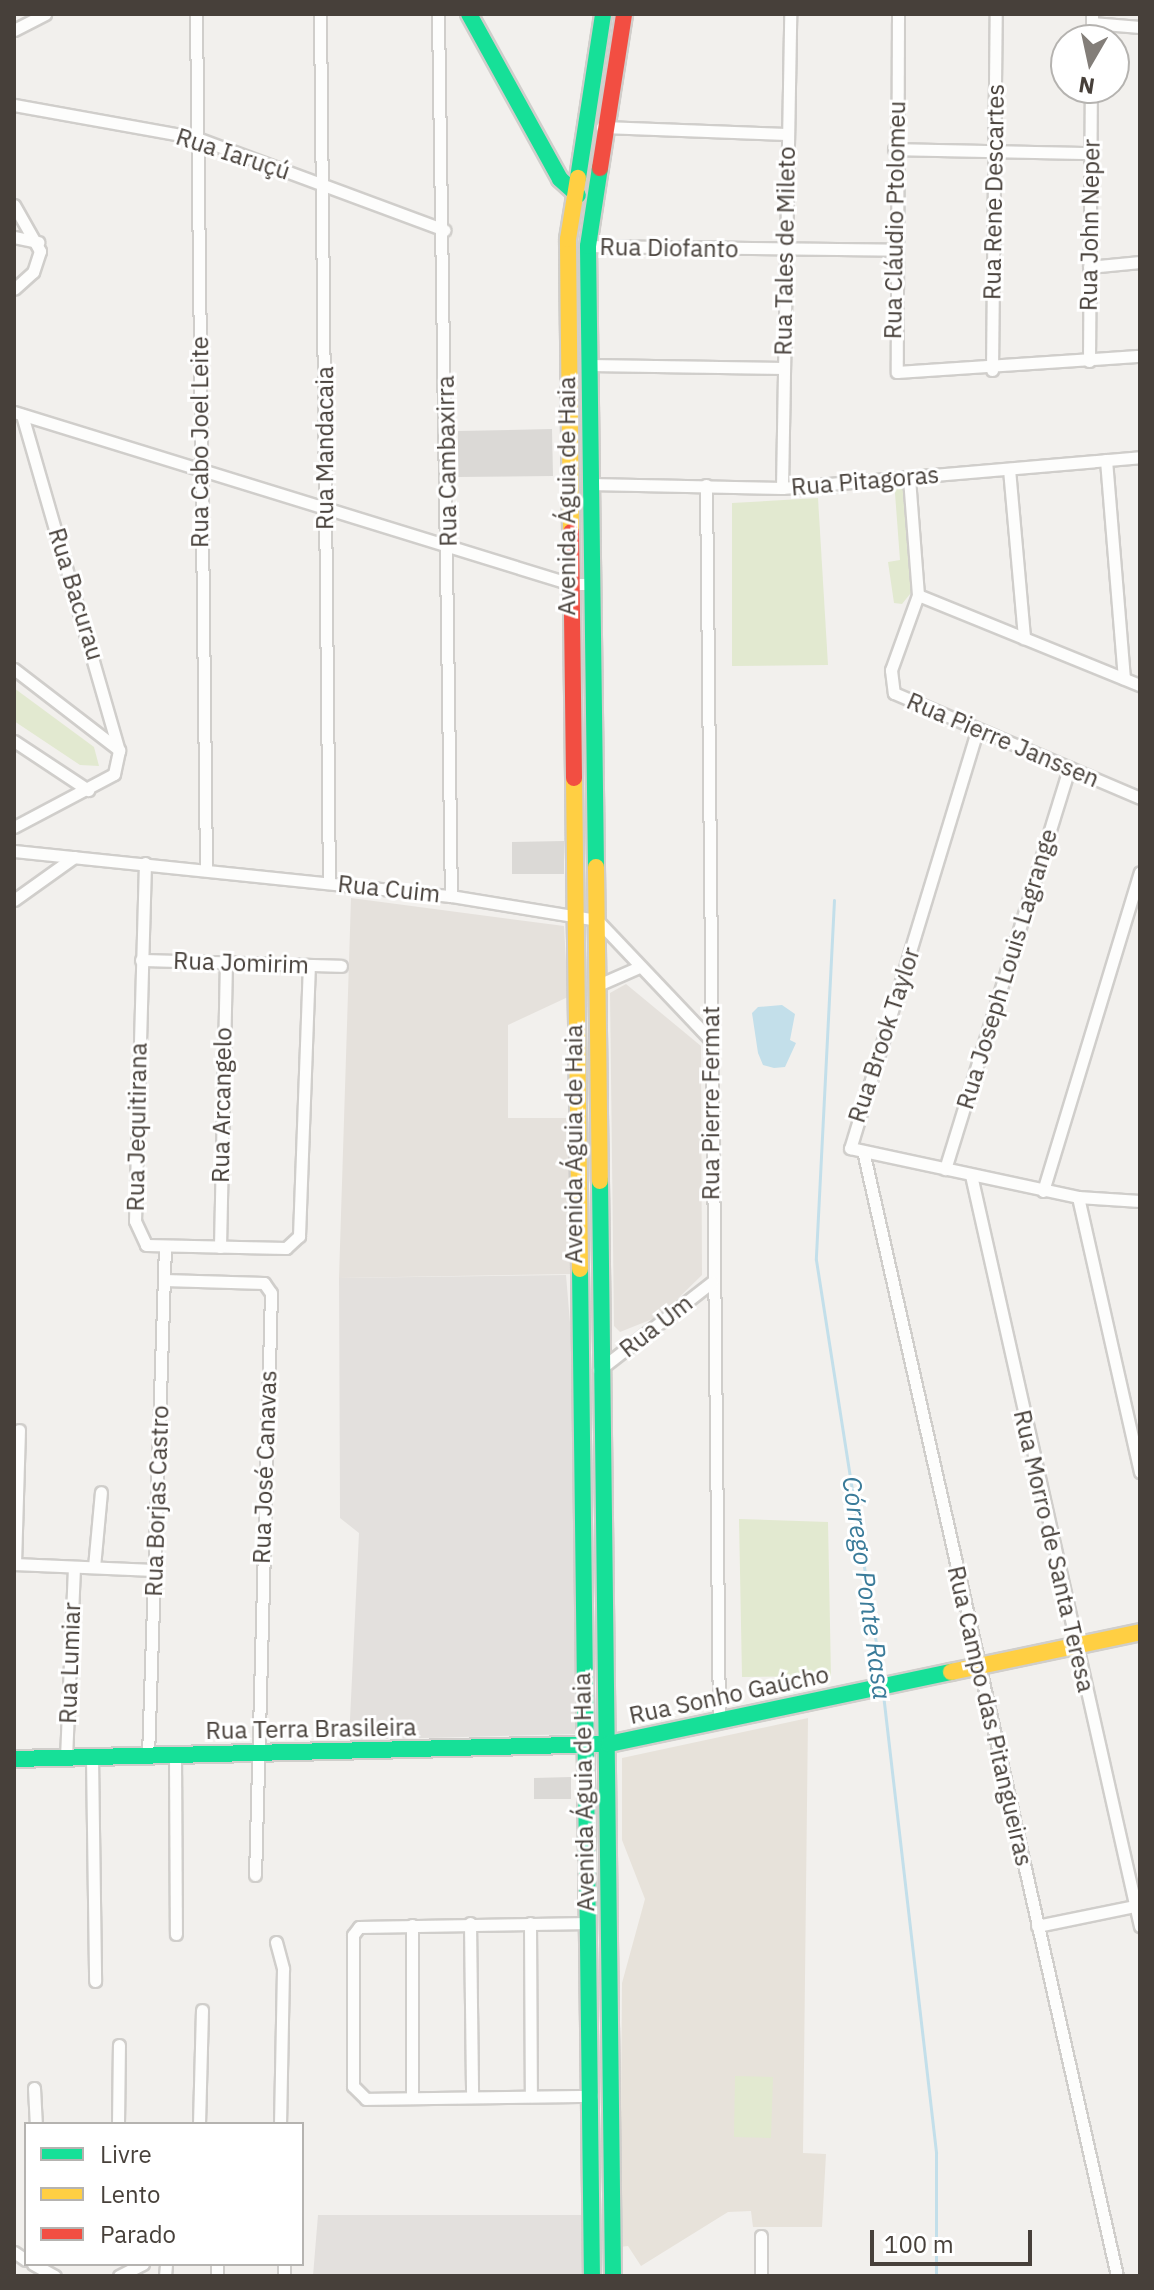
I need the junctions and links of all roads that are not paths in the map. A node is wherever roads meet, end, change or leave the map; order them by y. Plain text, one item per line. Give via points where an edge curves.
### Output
1 (45, 14) edge
2 (193, 14) edge
3 (320, 14) edge
4 (469, 14) edge
5 (475, 14) edge
6 (603, 14) edge
7 (624, 14) edge
8 (790, 14) edge
9 (898, 14) edge
10 (996, 14) edge
11 (439, 18) edge
12 (1092, 18) edge
13 (1140, 27) edge
14 (14, 30) edge
15 (481, 32) junction
16 (1091, 104) edge
17 (14, 105) edge
18 (602, 127) junction
19 (787, 134) junction
20 (197, 138) junction
21 (894, 149) junction
22 (995, 152) junction
23 (1090, 153) junction
24 (322, 184) junction
25 (573, 194) junction
26 (592, 197) junction
27 (14, 205) edge
28 (444, 230) junction
29 (14, 237) edge
30 (38, 242) junction
31 (588, 246) junction
32 (785, 249) junction
33 (895, 250) junction
34 (1140, 262) edge
35 (1089, 267) junction
36 (15, 289) edge
37 (1140, 356) edge
38 (1089, 361) junction
39 (590, 365) junction
40 (784, 368) junction
41 (992, 370) junction
42 (18, 413) edge
43 (1140, 457) edge
44 (1106, 460) junction
45 (200, 469) junction
46 (1009, 469) junction
47 (909, 478) junction
48 (590, 484) junction
49 (706, 485) junction
50 (782, 488) junction
51 (326, 510) junction
52 (448, 547) junction
53 (571, 584) junction
54 (592, 584) junction
55 (918, 595) junction
56 (1024, 638) junction
57 (14, 669) edge
58 (1124, 678) junction
59 (1140, 685) edge
60 (977, 731) junction
61 (14, 741) edge
62 (119, 751) junction
63 (1069, 768) junction
64 (88, 790) junction
65 (1140, 798) edge
66 (14, 827) edge
67 (14, 851) edge
68 (74, 857) junction
69 (145, 863) junction
70 (206, 869) junction
71 (1140, 872) edge
72 (329, 882) junction
73 (451, 896) junction
74 (14, 900) edge
75 (573, 914) junction
76 (597, 920) junction
77 (141, 960) junction
78 (226, 962) junction
79 (309, 965) junction
80 (341, 966) dead end
81 (639, 967) junction
82 (598, 985) junction
83 (711, 1040) junction
84 (864, 1155) junction
85 (945, 1169) junction
86 (971, 1175) junction
87 (1043, 1191) junction
88 (1078, 1197) junction
89 (1140, 1199) edge
90 (165, 1246) junction
91 (220, 1247) junction
92 (164, 1280) junction
93 (712, 1282) junction
94 (579, 1316) junction
95 (598, 1327) junction
96 (599, 1370) junction
97 (19, 1430) dead end
98 (1140, 1472) edge
99 (101, 1492) dead end
100 (14, 1564) edge
101 (74, 1567) junction
102 (94, 1567) junction
103 (154, 1570) junction
104 (1140, 1632) edge
105 (1075, 1645) junction
106 (979, 1668) junction
107 (719, 1721) junction
108 (609, 1744) junction
109 (589, 1746) junction
110 (256, 1754) junction
111 (148, 1756) junction
112 (175, 1756) junction
113 (92, 1757) junction
114 (66, 1758) junction
115 (14, 1759) edge
116 (255, 1875) dead end
117 (1138, 1905) edge
118 (470, 1923) junction
119 (530, 1923) junction
120 (589, 1923) junction
121 (412, 1925) junction
122 (1037, 1926) junction
123 (1140, 1926) edge
124 (176, 1934) dead end
125 (276, 1942) dead end
126 (95, 1981) dead end
127 (202, 2010) dead end
128 (119, 2045) dead end
129 (34, 2088) dead end
130 (472, 2095) junction
131 (531, 2095) junction
132 (592, 2096) junction
133 (412, 2098) junction
134 (36, 2122) edge
135 (118, 2122) edge
136 (199, 2122) edge
137 (280, 2122) edge
138 (761, 2236) dead end
139 (37, 2266) edge
140 (139, 2266) edge
141 (55, 2276) edge
142 (118, 2276) edge
143 (592, 2276) edge
144 (613, 2276) edge
145 (761, 2276) edge
146 (1117, 2276) edge

1 - 14 street
2 - 20 street, Rua Cabo Joel Leite
3 - 24 street, Rua Mandacaia
4 - 15 main road
5 - 15 main road
6 - 25 main road, Avenida Águia de Haia
7 - 18 main road, Avenida Águia de Haia
8 - 19 street, Rua Tales de Mileto
9 - 21 street, Rua Cláudio Ptolomeu
10 - 22 street, Rua Rene Descartes
11 - 28 street, Rua Cambaxirra
12 - 13 street
15 - 25 main road
16 - 23 street, Rua John Neper
17 - 20 street, Rua Iaruçú
18 - 19 street
18 - 26 main road, Avenida Águia de Haia
19 - 32 street, Rua Tales de Mileto
20 - 24 street, Rua Iaruçú
20 - 45 street, Rua Cabo Joel Leite
21 - 22 street
21 - 33 street, Rua Cláudio Ptolomeu
22 - 23 street
22 - 41 street, Rua Rene Descartes
23 - 35 street, Rua John Neper
24 - 28 street, Rua Iaruçú
24 - 51 street, Rua Mandacaia
25 - 26 main road
25 - 53 main road, Avenida Águia de Haia
26 - 31 main road, Avenida Águia de Haia
27 - 30 street
28 - 52 street, Rua Cambaxirra
29 - 30 street
30 - 36 street via 38,261
31 - 32 street, Rua Diofanto
31 - 39 main road, Avenida Águia de Haia
32 - 33 street, Rua Diofanto
32 - 40 street, Rua Tales de Mileto
33 - 41 street, Rua Cláudio Ptolomeu via 897,372
34 - 35 street
35 - 38 street, Rua John Neper
37 - 38 street, Rua Cláudio Ptolomeu
38 - 41 street, Rua Cláudio Ptolomeu
39 - 40 street
39 - 48 main road, Avenida Águia de Haia
40 - 50 street, Rua Tales de Mileto
42 - 45 street
42 - 62 street, Rua Bacurau
43 - 44 street, Rua Pitagoras
44 - 46 street, Rua Pitagoras
44 - 58 street
45 - 51 street
45 - 70 street, Rua Cabo Joel Leite
46 - 47 street, Rua Pitagoras
46 - 56 street
47 - 50 street, Rua Pitagoras
47 - 55 street, Rua Pierre Janssen
48 - 49 street, Rua Pitagoras
48 - 54 main road, Avenida Águia de Haia
49 - 50 street, Rua Pitagoras
49 - 83 street, Rua Pierre Fermat
51 - 52 street
51 - 72 street, Rua Mandacaia
52 - 53 street
52 - 73 street, Rua Cambaxirra
53 - 54 street
53 - 75 main road, Avenida Águia de Haia
54 - 76 main road, Avenida Águia de Haia
55 - 56 street
55 - 60 street, Rua Pierre Janssen via 891,670 894,693
56 - 58 street
57 - 62 street
58 - 59 street
60 - 63 street, Rua Pierre Janssen
60 - 84 street, Rua Brook Taylor via 849,1143
61 - 64 street
62 - 64 street, Rua Bacurau via 114,774
63 - 65 street, Rua Pierre Janssen
63 - 85 street, Rua Joseph Louis Lagrange
64 - 66 street
67 - 68 street, Rua Cuim
68 - 69 street, Rua Cuim
68 - 74 street
69 - 70 street, Rua Cuim
69 - 77 street, Rua Jequitirana
70 - 72 street, Rua Cuim
71 - 87 street
72 - 73 street, Rua Cuim
73 - 75 street, Rua Cuim
75 - 76 street, Rua Cuim
75 - 94 main road, Avenida Águia de Haia
76 - 81 street
76 - 82 main road, Avenida Águia de Haia
77 - 78 street, Rua Jomirim
77 - 90 street, Rua Jequitirana via 135,1221 142,1242
78 - 79 street, Rua Jomirim
78 - 91 street, Rua Arcangelo
79 - 80 street, Rua Jomirim
79 - 91 street via 299,1236 286,1248
81 - 82 street
81 - 83 street
82 - 95 main road, Avenida Águia de Haia
83 - 93 street, Rua Pierre Fermat
84 - 85 street, Rua Brook Taylor
84 - 106 street, Rua Campo das Pitangueiras
85 - 86 street, Rua Brook Taylor
86 - 87 street, Rua Brook Taylor
86 - 105 street, Rua Morro de Santa Teresa
87 - 88 street, Rua Brook Taylor
88 - 89 street, Rua Brook Taylor
88 - 98 street
90 - 91 street
90 - 92 street, Rua Borjas Castro
92 - 103 street, Rua Borjas Castro
92 - 110 street, Rua José Canavas via 264,1283 270,1288
93 - 96 street, Rua Um
93 - 107 street, Rua Pierre Fermat
94 - 95 main road via 587,1330
94 - 109 main road, Avenida Águia de Haia
95 - 96 main road, Avenida Águia de Haia
96 - 108 main road, Avenida Águia de Haia
97 - 100 street
99 - 102 street
100 - 101 street
101 - 102 street
101 - 114 street, Rua Lumiar
102 - 103 street
103 - 111 street, Rua Borjas Castro
104 - 105 main road, Rua Sonho Gaúcho
105 - 106 main road, Rua Sonho Gaúcho
105 - 117 street, Rua Morro de Santa Teresa
106 - 107 main road, Rua Sonho Gaúcho
106 - 122 street, Rua Campo das Pitangueiras
107 - 108 main road, Rua Sonho Gaúcho
108 - 109 main road, Rua Terra Brasileira
108 - 144 main road, Avenida Águia de Haia
109 - 110 main road, Rua Terra Brasileira
109 - 120 main road, Avenida Águia de Haia
110 - 112 main road, Rua Terra Brasileira
110 - 116 street
111 - 112 main road, Rua Terra Brasileira
111 - 113 main road, Rua Terra Brasileira
112 - 124 street
113 - 114 main road, Rua Terra Brasileira
113 - 126 street
114 - 115 main road, Rua Terra Brasileira
117 - 122 street
117 - 123 street, Rua Morro de Santa Teresa
118 - 119 street
118 - 121 street
118 - 130 street
119 - 120 street
119 - 131 street
120 - 132 main road, Avenida Águia de Haia
121 - 133 street
121 - 133 street via 359,1927 353,1935 353,2086 366,2099
122 - 146 street, Rua Campo das Pitangueiras
125 - 137 street via 283,1969
127 - 136 street
128 - 135 street
129 - 134 street
130 - 131 street
130 - 133 street
131 - 132 street
132 - 143 main road, Avenida Águia de Haia
138 - 145 street
139 - 141 street
140 - 142 street

